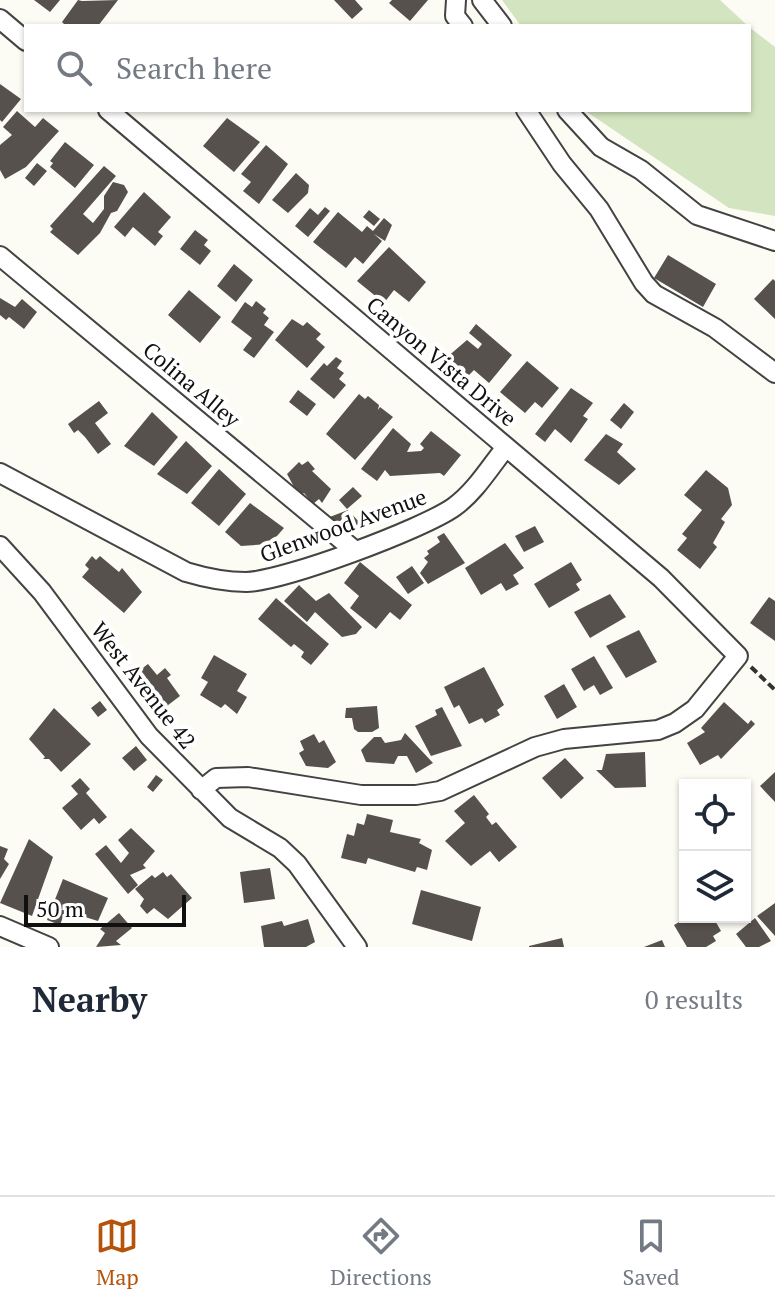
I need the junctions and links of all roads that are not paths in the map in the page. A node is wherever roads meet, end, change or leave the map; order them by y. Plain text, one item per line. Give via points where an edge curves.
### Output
1 (456, 0) edge
2 (482, 0) edge
3 (0, 19) edge
4 (461, 24) edge
5 (500, 24) edge
6 (24, 39) edge
7 (110, 112) edge
8 (527, 112) edge
9 (569, 112) edge
10 (775, 241) edge
11 (0, 256) edge
12 (775, 373) edge
13 (506, 447) junction
14 (0, 473) edge
15 (0, 546) edge
16 (354, 550) junction
17 (201, 790) junction
18 (0, 926) edge
19 (49, 947) edge
20 (357, 947) edge

1 - 4 street via 455,16
2 - 5 street
3 - 6 street
7 - 13 street, Canyon Vista Drive
8 - 12 street via 654,294 715,328
9 - 10 street via 601,147 641,170 697,215
11 - 16 street, Colina Alley
13 - 16 street, Glenwood Avenue via 457,505
13 - 17 street, Canyon Vista Drive via 661,578 738,656 690,714 658,730 535,747 440,791 416,795 361,795 248,777 216,778
14 - 16 street, Glenwood Avenue via 186,572 212,579 273,579
15 - 17 street, West Avenue 42 via 42,592 149,736
17 - 20 street, West Avenue 42 via 230,818 297,864
18 - 19 street

